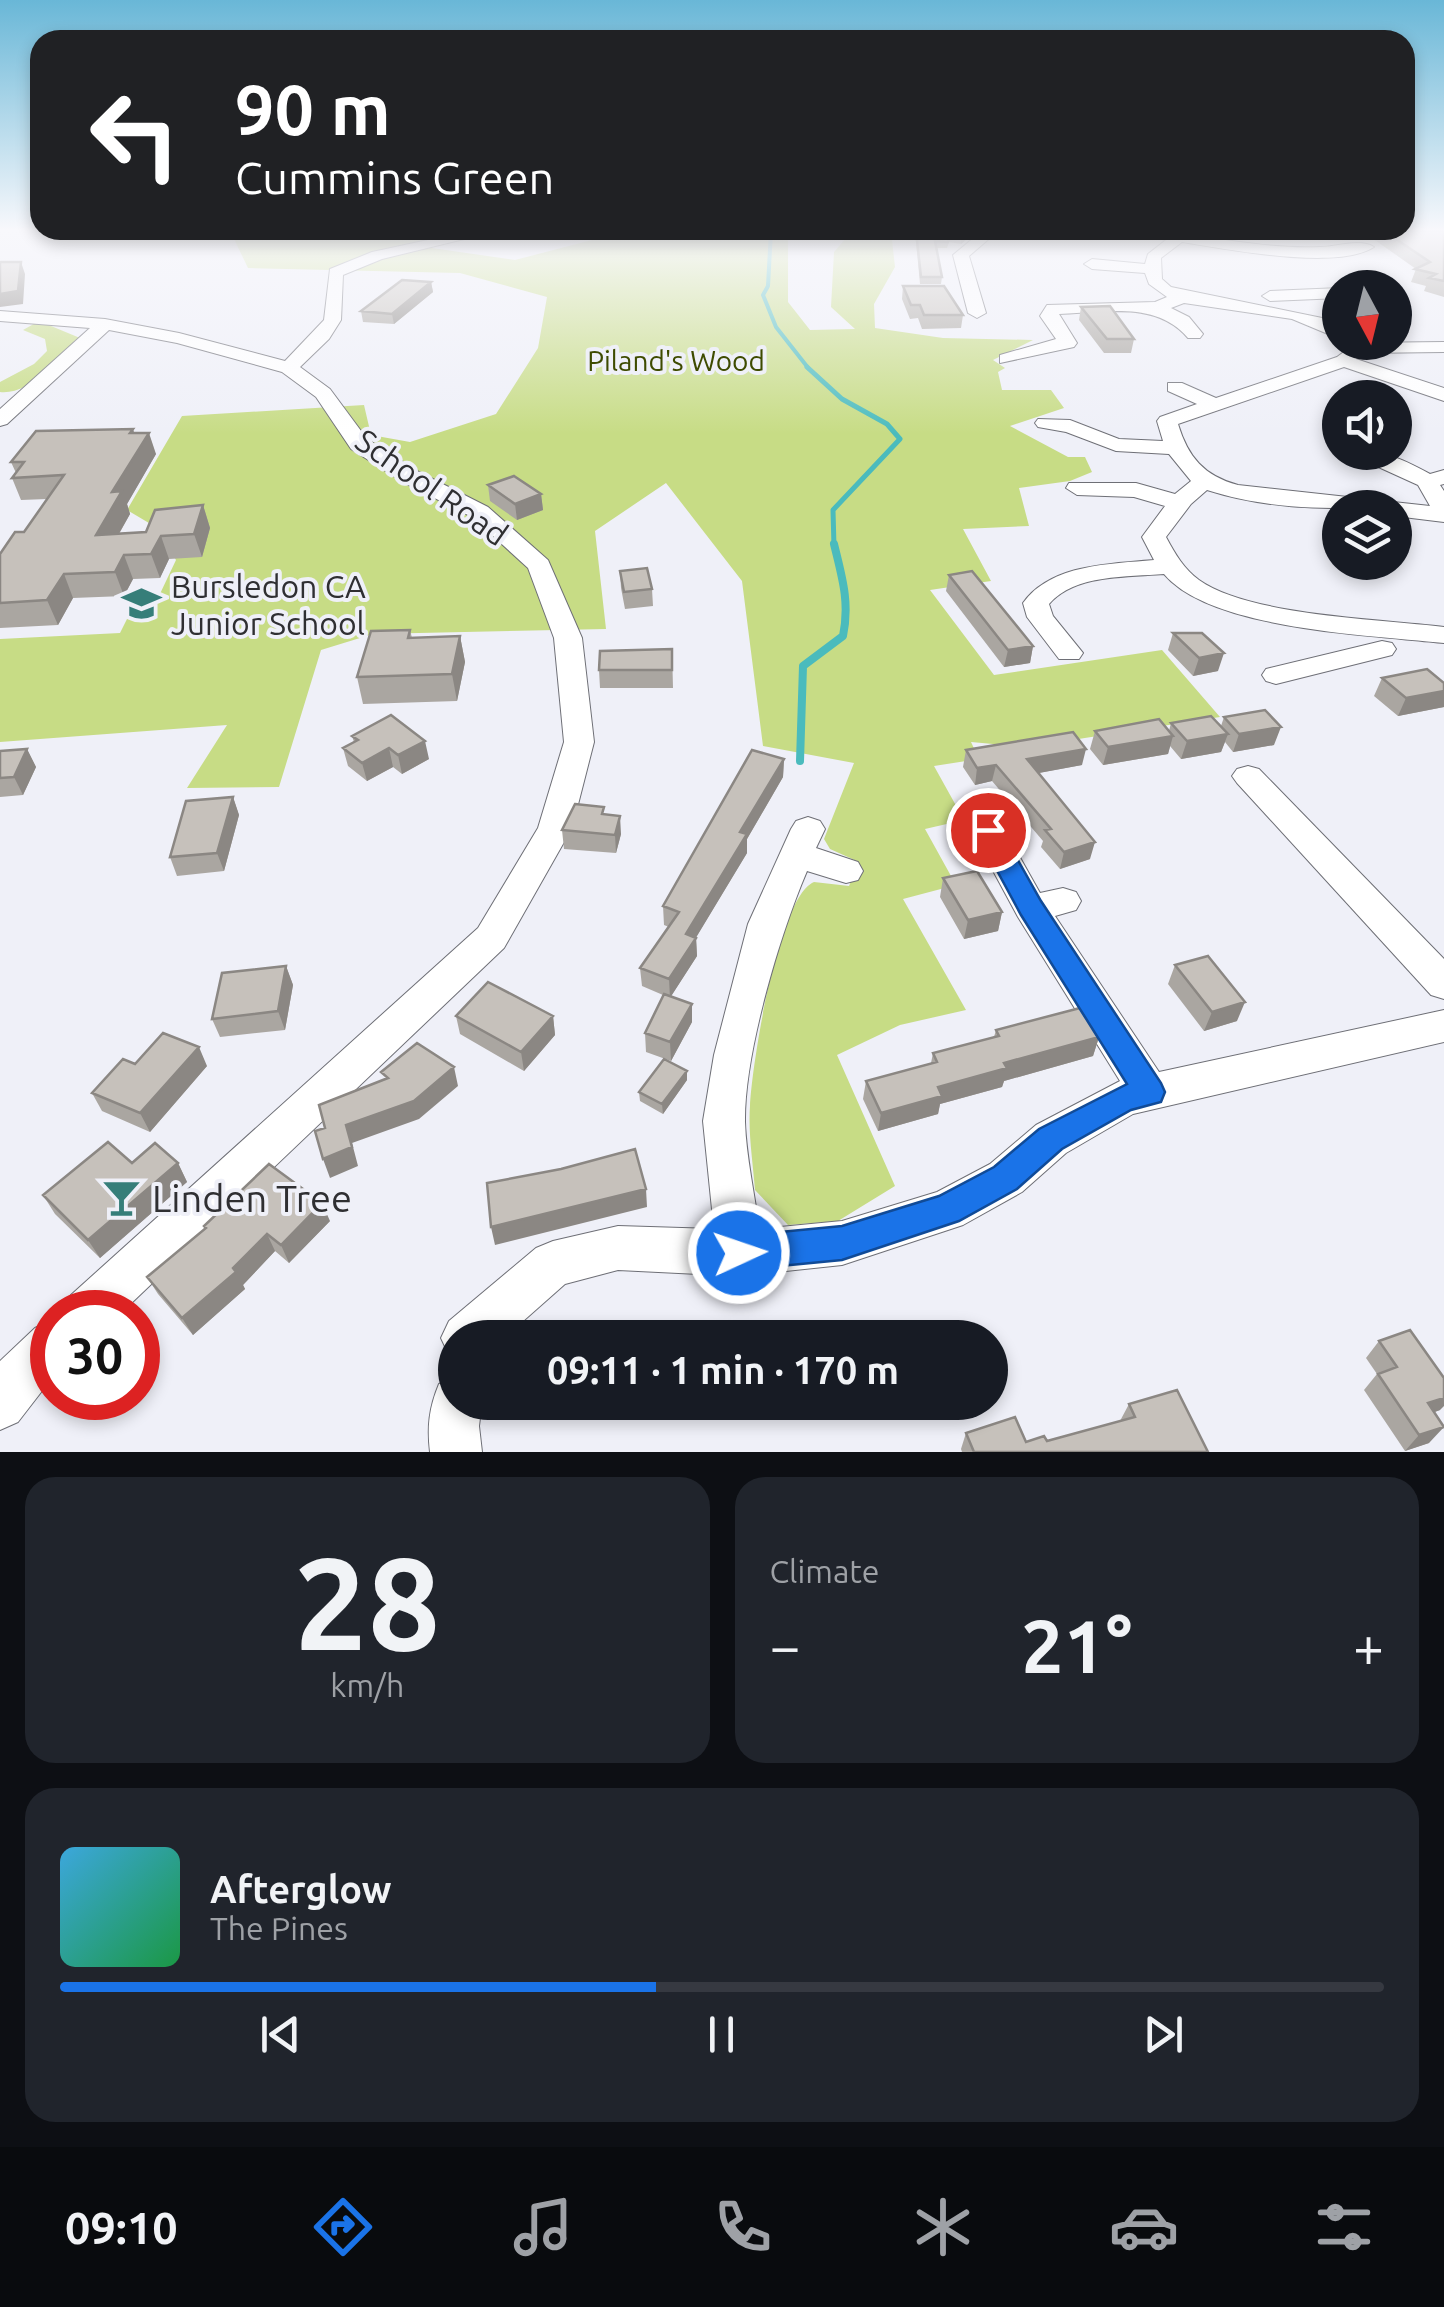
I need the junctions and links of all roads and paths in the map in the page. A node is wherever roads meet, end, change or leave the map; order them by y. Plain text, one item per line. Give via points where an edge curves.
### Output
1 (334, 299) edge
2 (973, 299) edge
3 (1178, 299) edge
4 (1186, 299) edge
5 (1322, 306) edge
6 (1157, 308) junction
7 (977, 313) dead end
8 (1300, 313) junction
9 (0, 316) edge
10 (104, 324) junction
11 (1322, 325) edge
12 (1194, 334) dead end
13 (1444, 347) edge
14 (1412, 348) edge
15 (1007, 359) dead end
16 (1327, 360) edge
17 (1369, 360) edge
18 (288, 368) junction
19 (1174, 387) dead end
20 (1444, 395) edge
21 (1212, 404) junction
22 (0, 420) edge
23 (1046, 423) dead end
24 (1175, 448) junction
25 (1412, 470) edge
26 (1436, 479) edge
27 (1206, 481) junction
28 (1076, 488) dead end
29 (1322, 501) edge
30 (1179, 504) junction
31 (1412, 510) edge
32 (1444, 512) edge
33 (1168, 566) junction
34 (1324, 619) junction
35 (1444, 635) edge
36 (1382, 649) dead end
37 (1068, 653) dead end
38 (1349, 656) junction
39 (1276, 675) dead end
40 (1248, 776) dead end
41 (988, 830) dead end
42 (846, 871) dead end
43 (1443, 1016) edge
44 (1150, 1092) junction
45 (739, 1253) junction
46 (112, 1290) edge
47 (487, 1320) edge
48 (30, 1365) edge
49 (0, 1404) edge
50 (454, 1420) edge
51 (456, 1452) edge

1 - 18 street via 329,328
2 - 7 street
3 - 6 street
4 - 8 street
5 - 8 street
6 - 12 street
6 - 15 street via 1054,310 1049,316 1068,343
8 - 11 street
9 - 10 street, School Road
10 - 18 street, School Road
10 - 22 street
13 - 14 street
16 - 21 street
17 - 20 street
18 - 46 street, School Road via 324,394 359,444 480,512 539,565 568,638 579,742 556,828 491,938
19 - 21 street
21 - 24 street via 1166,421
23 - 24 street via 1116,445
24 - 27 street
25 - 26 street
26 - 32 street
27 - 29 street
27 - 30 street
28 - 30 street via 1136,490
30 - 33 street via 1154,537
31 - 32 street
33 - 34 street via 1202,593
33 - 37 street via 1065,580 1040,594 1040,617
34 - 35 street
34 - 38 street
36 - 38 street
38 - 39 street
40 - 43 street
41 - 44 street via 1047,905
42 - 45 street via 802,842 766,924 748,988 724,1120
43 - 44 street
44 - 45 street via 1124,1098 1051,1139 1006,1178 946,1210 842,1243
45 - 47 street via 618,1248 553,1264
48 - 49 street
50 - 51 street

